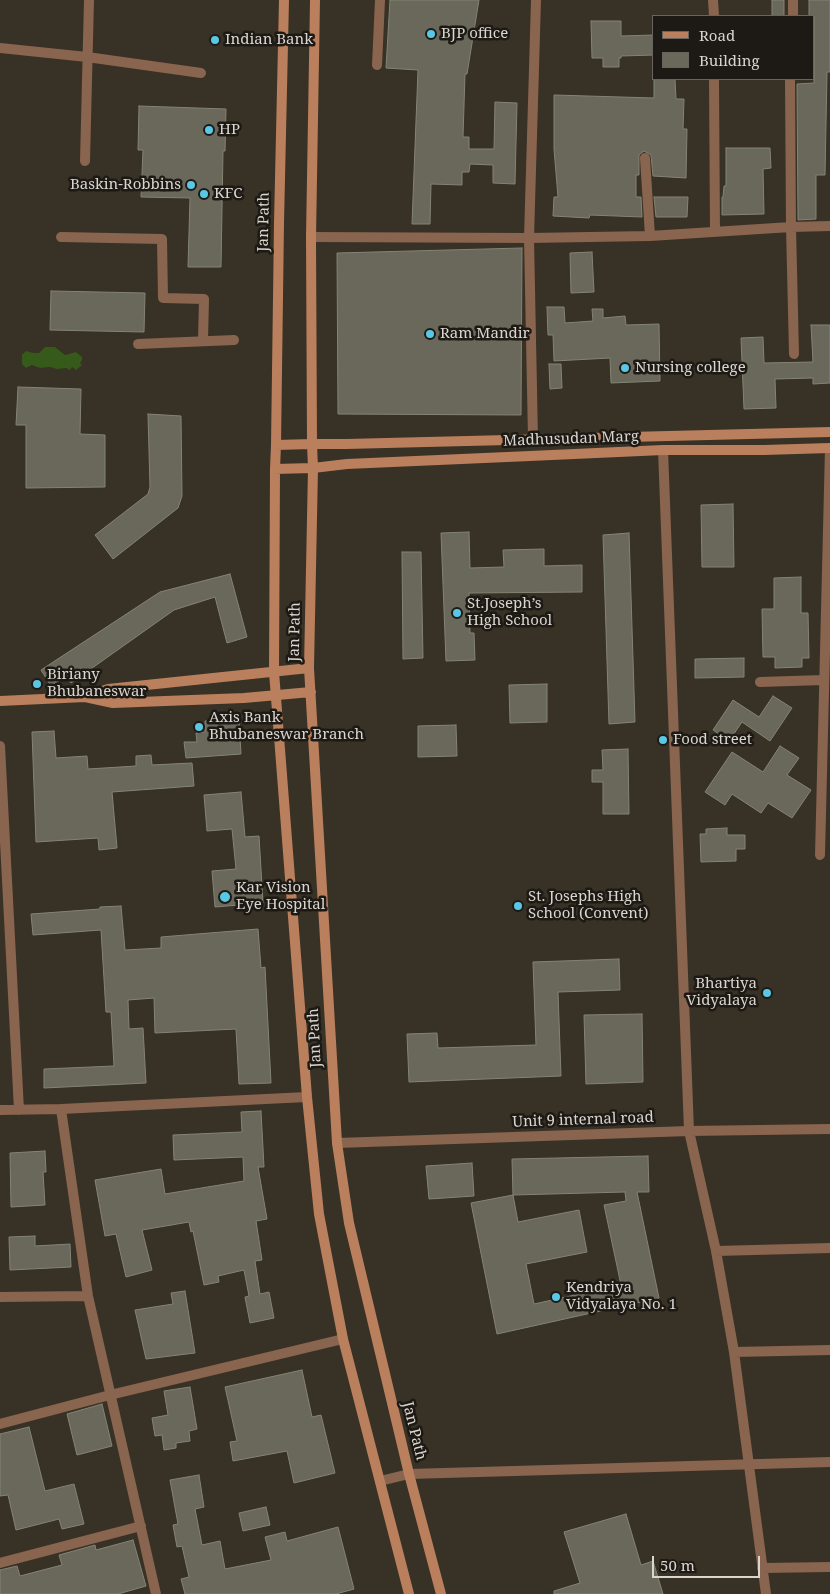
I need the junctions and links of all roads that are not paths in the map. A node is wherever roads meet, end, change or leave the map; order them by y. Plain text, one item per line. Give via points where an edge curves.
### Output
1 (89, 0) edge
2 (284, 0) edge
3 (315, 0) edge
4 (380, 0) edge
5 (536, 0) edge
6 (713, 0) edge
7 (793, 0) edge
8 (714, 15) edge
9 (792, 15) edge
10 (0, 48) edge
11 (87, 57) junction
12 (377, 65) dead end
13 (201, 73) dead end
14 (714, 80) edge
15 (790, 80) edge
16 (645, 158) dead end
17 (85, 161) dead end
18 (830, 226) edge
19 (791, 227) junction
20 (715, 232) junction
21 (650, 236) junction
22 (61, 237) dead end
23 (311, 237) junction
24 (529, 238) junction
25 (203, 340) junction
26 (234, 340) dead end
27 (138, 344) dead end
28 (794, 354) dead end
29 (830, 432) edge
30 (532, 438) junction
31 (312, 444) junction
32 (276, 445) junction
33 (830, 448) edge
34 (663, 450) junction
35 (313, 468) junction
36 (275, 469) junction
37 (309, 668) junction
38 (274, 672) junction
39 (823, 680) junction
40 (760, 682) dead end
41 (311, 692) junction
42 (276, 695) junction
43 (85, 697) junction
44 (0, 701) edge
45 (0, 746) edge
46 (820, 855) dead end
47 (307, 1097) junction
48 (61, 1109) junction
49 (0, 1110) edge
50 (19, 1110) junction
51 (830, 1129) edge
52 (689, 1131) junction
53 (337, 1143) junction
54 (830, 1248) edge
55 (716, 1251) junction
56 (88, 1296) junction
57 (0, 1297) edge
58 (343, 1339) junction
59 (830, 1350) edge
60 (734, 1352) junction
61 (110, 1395) junction
62 (0, 1424) edge
63 (830, 1462) edge
64 (750, 1464) junction
65 (409, 1474) junction
66 (380, 1481) junction
67 (141, 1526) junction
68 (0, 1563) edge
69 (830, 1567) edge
70 (762, 1568) junction
71 (156, 1594) edge
72 (409, 1594) edge
73 (441, 1594) edge
74 (766, 1594) edge

1 - 11 street
2 - 32 main road, Jan Path
3 - 23 main road
4 - 12 street
5 - 24 street
6 - 8 street
7 - 9 street
10 - 11 street
11 - 13 street
11 - 17 street
14 - 20 street
15 - 19 street
16 - 21 street
18 - 19 street
19 - 20 street
19 - 28 street
20 - 21 street
21 - 24 street
22 - 25 street via 162,239 163,298 204,299
23 - 24 street
23 - 31 main road
24 - 30 street
25 - 26 street
25 - 27 street
29 - 30 main road, Madhusudan Marg
30 - 31 main road, Madhusudan Marg
31 - 32 main road, Madhusudan Marg
31 - 35 main road, Jan Path
32 - 36 main road, Jan Path
33 - 34 main road, Madhusudan Marg
33 - 39 street
34 - 35 main road, Madhusudan Marg
34 - 52 street
35 - 36 main road, Madhusudan Marg
35 - 37 main road, Jan Path
36 - 38 main road, Jan Path
37 - 38 main road
37 - 41 main road, Jan Path
38 - 42 main road, Jan Path
38 - 43 main road via 108,689
39 - 40 street
39 - 46 street
41 - 42 main road
41 - 53 main road, Jan Path
42 - 43 main road via 113,703
42 - 47 main road, Jan Path
43 - 44 main road
45 - 50 street
47 - 48 street
47 - 58 main road, Jan Path via 319,1214
48 - 50 street
48 - 56 street
49 - 50 street
51 - 52 street, Unit 9 internal road
52 - 53 street, Unit 9 internal road
52 - 55 street
53 - 65 main road, Jan Path via 349,1223
54 - 55 street
55 - 60 street
56 - 57 street
56 - 61 street
58 - 61 street
58 - 66 main road, Jan Path
59 - 60 street
60 - 64 street
61 - 62 street
61 - 67 street
63 - 64 street
64 - 65 street
64 - 70 street
65 - 66 street
65 - 73 main road, Jan Path
66 - 72 main road, Jan Path
67 - 68 street
67 - 71 street
69 - 70 street
70 - 74 street

